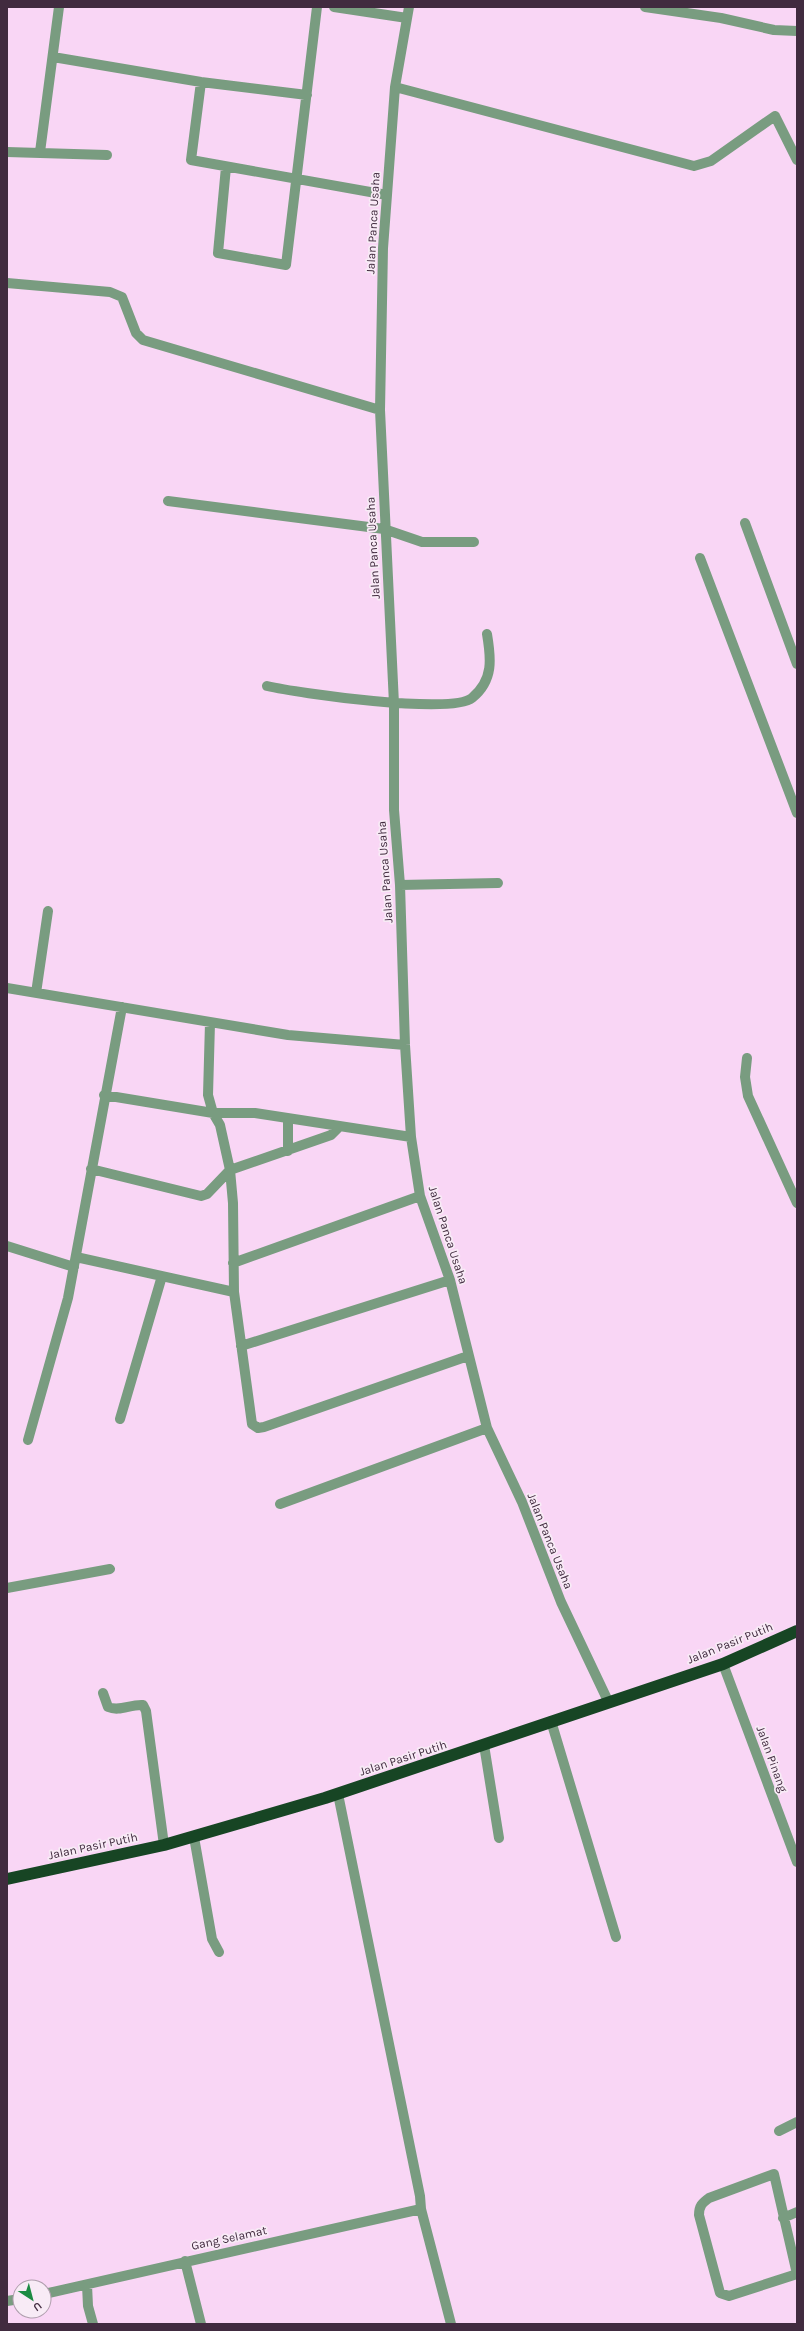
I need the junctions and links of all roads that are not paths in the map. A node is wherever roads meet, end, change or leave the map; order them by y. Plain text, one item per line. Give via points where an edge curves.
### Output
1 (59, 7) edge
2 (317, 7) edge
3 (334, 7) edge
4 (409, 7) edge
5 (646, 7) edge
6 (407, 18) junction
7 (797, 31) edge
8 (53, 57) junction
9 (201, 82) junction
10 (395, 87) junction
11 (307, 95) junction
12 (7, 152) edge
13 (40, 152) junction
14 (107, 155) dead end
15 (797, 160) edge
16 (226, 166) junction
17 (297, 179) junction
18 (387, 195) junction
19 (7, 283) edge
20 (380, 410) junction
21 (168, 501) dead end
22 (745, 523) dead end
23 (384, 529) junction
24 (474, 542) dead end
25 (700, 558) dead end
26 (487, 634) dead end
27 (797, 664) edge
28 (267, 686) dead end
29 (394, 704) junction
30 (794, 793) edge
31 (797, 813) edge
32 (498, 883) dead end
33 (400, 885) junction
34 (48, 910) dead end
35 (7, 988) edge
36 (36, 994) junction
37 (122, 1007) junction
38 (210, 1023) junction
39 (405, 1045) junction
40 (747, 1058) dead end
41 (104, 1096) junction
42 (213, 1113) junction
43 (288, 1119) junction
44 (339, 1127) junction
45 (411, 1137) junction
46 (288, 1151) junction
47 (91, 1169) junction
48 (230, 1170) junction
49 (420, 1196) junction
50 (797, 1203) edge
51 (7, 1246) edge
52 (75, 1262) junction
53 (233, 1263) junction
54 (162, 1276) junction
55 (450, 1280) junction
56 (234, 1292) junction
57 (241, 1346) junction
58 (468, 1356) junction
59 (120, 1418) dead end
60 (487, 1428) junction
61 (28, 1440) dead end
62 (280, 1504) dead end
63 (110, 1569) dead end
64 (7, 1588) edge
65 (797, 1631) edge
66 (723, 1664) junction
67 (103, 1693) dead end
68 (608, 1701) junction
69 (551, 1721) junction
70 (484, 1745) junction
71 (338, 1794) junction
72 (194, 1837) junction
73 (498, 1838) dead end
74 (164, 1845) junction
75 (797, 1862) edge
76 (7, 1879) edge
77 (616, 1937) dead end
78 (219, 1952) dead end
79 (797, 2122) edge
80 (779, 2131) dead end
81 (421, 2209) junction
82 (797, 2212) edge
83 (783, 2218) junction
84 (185, 2261) junction
85 (797, 2274) edge
86 (87, 2285) junction
87 (52, 2292) edge
88 (93, 2324) edge
89 (201, 2324) edge
90 (451, 2324) edge

1 - 8 street
2 - 11 street
3 - 6 street
4 - 6 street, Jalan Panca Usaha
5 - 7 street via 721,18 774,30
6 - 10 street, Jalan Panca Usaha
8 - 9 street
8 - 13 street
9 - 11 street
9 - 16 street via 191,160
10 - 15 street via 694,166 711,161 775,116
10 - 18 street, Jalan Panca Usaha
11 - 17 street
12 - 13 street
13 - 14 street
16 - 17 street
16 - 17 street via 218,253 286,265
17 - 18 street
18 - 20 street, Jalan Panca Usaha via 383,248
19 - 20 street via 110,292 122,297 136,332 143,340
20 - 23 street, Jalan Panca Usaha
21 - 23 street
22 - 27 street
23 - 24 street via 422,542
23 - 29 street, Jalan Panca Usaha
25 - 30 street
26 - 29 street via 491,663 484,683 472,699 459,703
28 - 29 street via 300,694 360,698
29 - 33 street, Jalan Panca Usaha via 394,810
30 - 31 street
32 - 33 street
33 - 39 street, Jalan Panca Usaha
34 - 36 street
35 - 36 street
36 - 37 street
37 - 38 street
37 - 41 street
38 - 39 street via 288,1035
38 - 42 street via 208,1095
39 - 45 street, Jalan Panca Usaha
40 - 50 street via 745,1077 748,1096
41 - 42 street
41 - 47 street
42 - 43 street via 255,1113
42 - 48 street via 220,1126
43 - 44 street
43 - 46 street
44 - 45 street
44 - 46 street via 332,1135
45 - 49 street, Jalan Panca Usaha
46 - 48 street
47 - 48 street via 201,1196 207,1194
47 - 52 street
48 - 53 street
49 - 53 street
49 - 55 street, Jalan Panca Usaha
51 - 52 street
52 - 54 street
52 - 61 street via 68,1298
53 - 56 street
54 - 56 street
54 - 59 street
55 - 57 street
55 - 58 street, Jalan Panca Usaha
56 - 57 street
57 - 58 street via 249,1413 252,1424 258,1428
58 - 60 street, Jalan Panca Usaha
60 - 62 street
60 - 68 street, Jalan Panca Usaha via 522,1502 561,1602
63 - 64 street
65 - 66 highway, Jalan Pasir Putih
66 - 68 highway, Jalan Pasir Putih
66 - 75 street, Jalan Pinang
67 - 74 street via 108,1707 116,1710 136,1704 143,1705 146,1710
68 - 69 highway, Jalan Pasir Putih
69 - 70 highway, Jalan Pasir Putih
69 - 77 street
70 - 71 highway, Jalan Pasir Putih
70 - 73 street
71 - 72 highway, Jalan Pasir Putih
71 - 81 street
72 - 74 highway, Jalan Pasir Putih
72 - 78 street via 212,1939
74 - 76 highway, Jalan Pasir Putih
79 - 80 street
81 - 84 street, Gang Selamat
81 - 90 street
82 - 83 street
83 - 85 street
83 - 85 street via 774,2174 709,2198 699,2208 720,2293 729,2296
84 - 86 street, Gang Selamat
84 - 89 street
86 - 87 street, Gang Selamat
86 - 88 street via 88,2306

